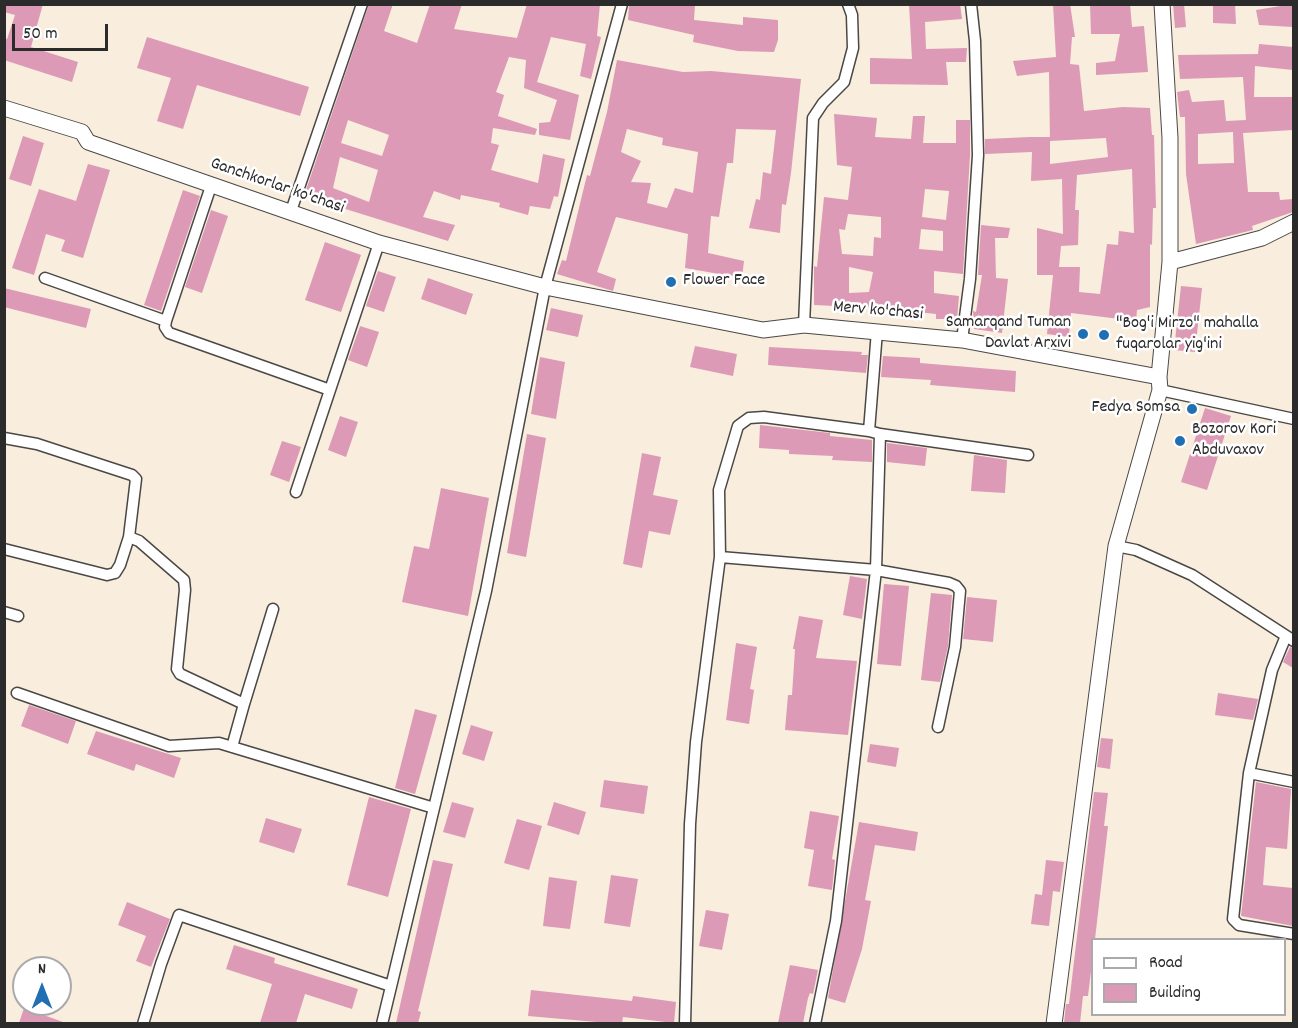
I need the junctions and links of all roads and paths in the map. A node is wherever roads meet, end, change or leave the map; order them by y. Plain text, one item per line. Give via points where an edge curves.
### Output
1 (362, 4) edge
2 (622, 4) edge
3 (848, 4) edge
4 (971, 4) edge
5 (1162, 4) edge
6 (4, 108) edge
7 (211, 186) junction
8 (291, 211) junction
9 (1293, 222) edge
10 (379, 243) junction
11 (1170, 262) junction
12 (45, 278) dead end
13 (544, 287) junction
14 (166, 321) junction
15 (804, 325) junction
16 (877, 331) junction
17 (962, 340) junction
18 (1160, 383) junction
19 (330, 390) junction
20 (1293, 419) edge
21 (875, 432) junction
22 (4, 438) edge
23 (1028, 455) dead end
24 (296, 492) dead end
25 (129, 537) junction
26 (1116, 546) junction
27 (4, 549) edge
28 (720, 557) junction
29 (876, 570) junction
30 (273, 609) dead end
31 (4, 612) edge
32 (18, 616) dead end
33 (1289, 638) edge
34 (17, 693) dead end
35 (244, 704) junction
36 (938, 727) dead end
37 (232, 747) junction
38 (1249, 773) junction
39 (1293, 782) edge
40 (434, 808) junction
41 (1293, 934) edge
42 (391, 986) junction
43 (143, 1023) edge
44 (382, 1023) edge
45 (685, 1023) edge
46 (815, 1023) edge
47 (1053, 1023) edge

1 - 8 street
2 - 13 street
3 - 15 street via 853,48 844,82 813,118
4 - 17 street via 978,155
5 - 11 street via 1170,138
6 - 7 street, Ganchkorlar ko'chasi via 82,132 88,142
7 - 8 street, Ganchkorlar ko'chasi
7 - 14 street
8 - 10 street, Ganchkorlar ko'chasi
9 - 11 street via 1262,238
10 - 13 street, Ganchkorlar ko'chasi
10 - 19 street
11 - 18 street
12 - 14 street
13 - 15 street, Merv ko'chasi via 763,330
13 - 40 street via 486,591
14 - 19 street via 165,327 176,337
15 - 16 street, Merv ko'chasi
16 - 17 street, Merv ko'chasi
16 - 21 street
17 - 18 street, Merv ko'chasi
18 - 20 street
18 - 26 street
19 - 24 street
21 - 23 street
21 - 28 street via 764,417 749,418 738,426 719,490
21 - 29 street
22 - 25 street via 37,444 132,475 137,484
25 - 27 street via 120,565 115,573 107,575
25 - 35 street via 139,541 184,580 177,669 180,674
26 - 33 street via 1136,550 1192,575
26 - 47 street
28 - 29 street
28 - 45 street via 695,754
29 - 36 street via 949,583 960,591 955,647
29 - 46 street via 836,921
30 - 35 street
31 - 32 street
33 - 38 street via 1272,670
34 - 37 street via 169,746 219,743
35 - 37 street
37 - 40 street
38 - 39 street
38 - 41 street via 1233,919 1239,925
40 - 42 street
42 - 43 street via 179,915
42 - 44 street

